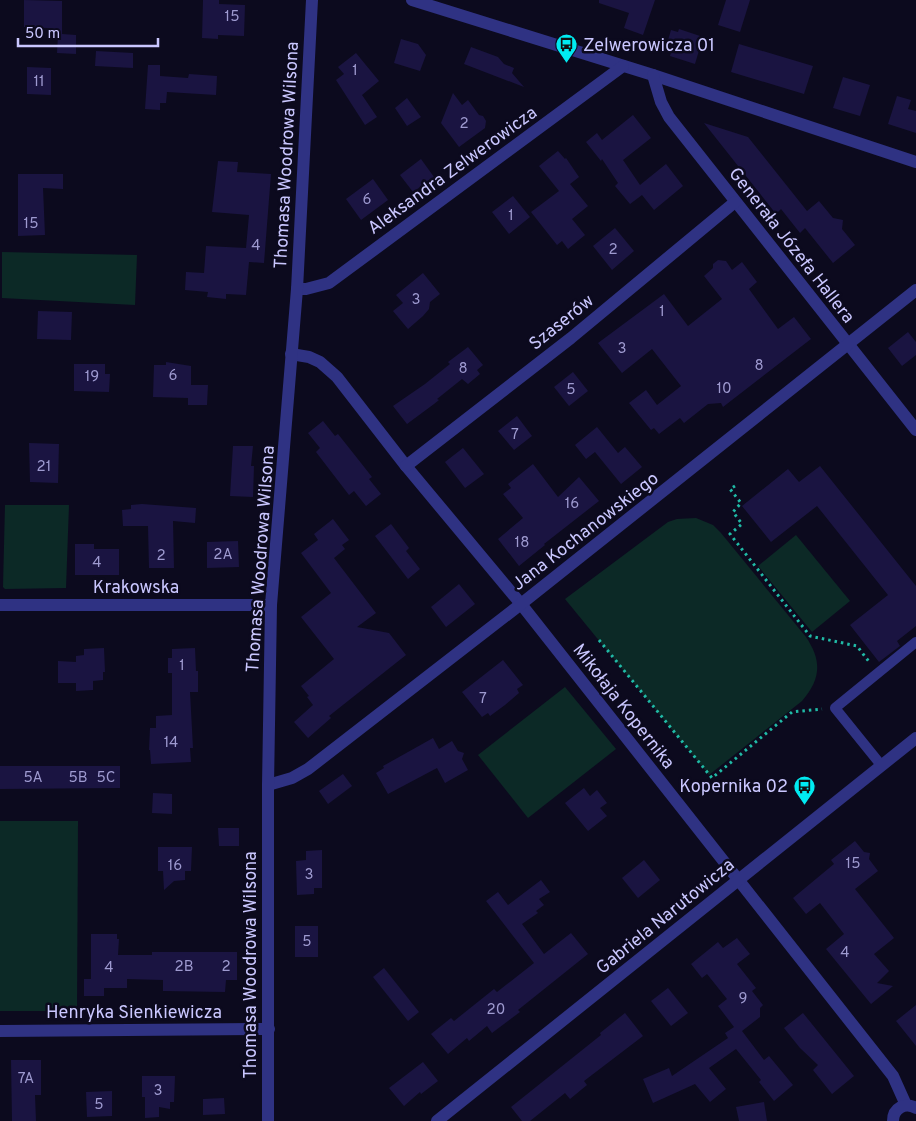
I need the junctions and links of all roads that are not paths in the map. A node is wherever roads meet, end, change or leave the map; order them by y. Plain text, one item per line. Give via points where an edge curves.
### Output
1 (312, 0) edge
2 (412, 0) edge
3 (623, 66) junction
4 (653, 75) junction
5 (916, 162) edge
6 (734, 202) junction
7 (297, 289) junction
8 (916, 290) edge
9 (848, 344) junction
10 (291, 354) junction
11 (916, 430) edge
12 (406, 466) junction
13 (521, 604) junction
14 (0, 605) edge
15 (271, 606) junction
16 (916, 642) edge
17 (916, 738) edge
18 (881, 765) junction
19 (268, 786) junction
20 (738, 880) junction
21 (269, 1029) junction
22 (0, 1030) edge
23 (911, 1107) edge
24 (889, 1120) edge
25 (268, 1121) edge
26 (437, 1121) edge

1 - 7 street, Thomasa Woodrowa Wilsona
2 - 3 street
3 - 4 street
3 - 7 street, Aleksandra Zelwerowicza via 330,283 306,290
4 - 5 street
4 - 6 street, Generała Józefa Hallera via 669,117
6 - 9 street, Generała Józefa Hallera
6 - 12 street, Szaserów via 571,338
7 - 10 street, Thomasa Woodrowa Wilsona
8 - 9 street, Jana Kochanowskiego
9 - 11 street, Generała Józefa Hallera
9 - 13 street, Jana Kochanowskiego
10 - 12 street, Mikołaja Kopernika via 320,362 337,377
10 - 15 street, Thomasa Woodrowa Wilsona
12 - 13 street, Mikołaja Kopernika
13 - 19 street, Jana Kochanowskiego via 302,773
13 - 20 street, Mikołaja Kopernika
14 - 15 street, Krakowska
15 - 19 street, Thomasa Woodrowa Wilsona
16 - 18 lane via 835,708
17 - 18 street, Gabriela Narutowicza
18 - 20 street, Gabriela Narutowicza
19 - 21 street, Thomasa Woodrowa Wilsona
20 - 23 street, Mikołaja Kopernika via 893,1076
20 - 26 street, Gabriela Narutowicza
21 - 22 street, Henryka Sienkiewicza
21 - 25 street, Thomasa Woodrowa Wilsona
23 - 24 street via 898,1108

